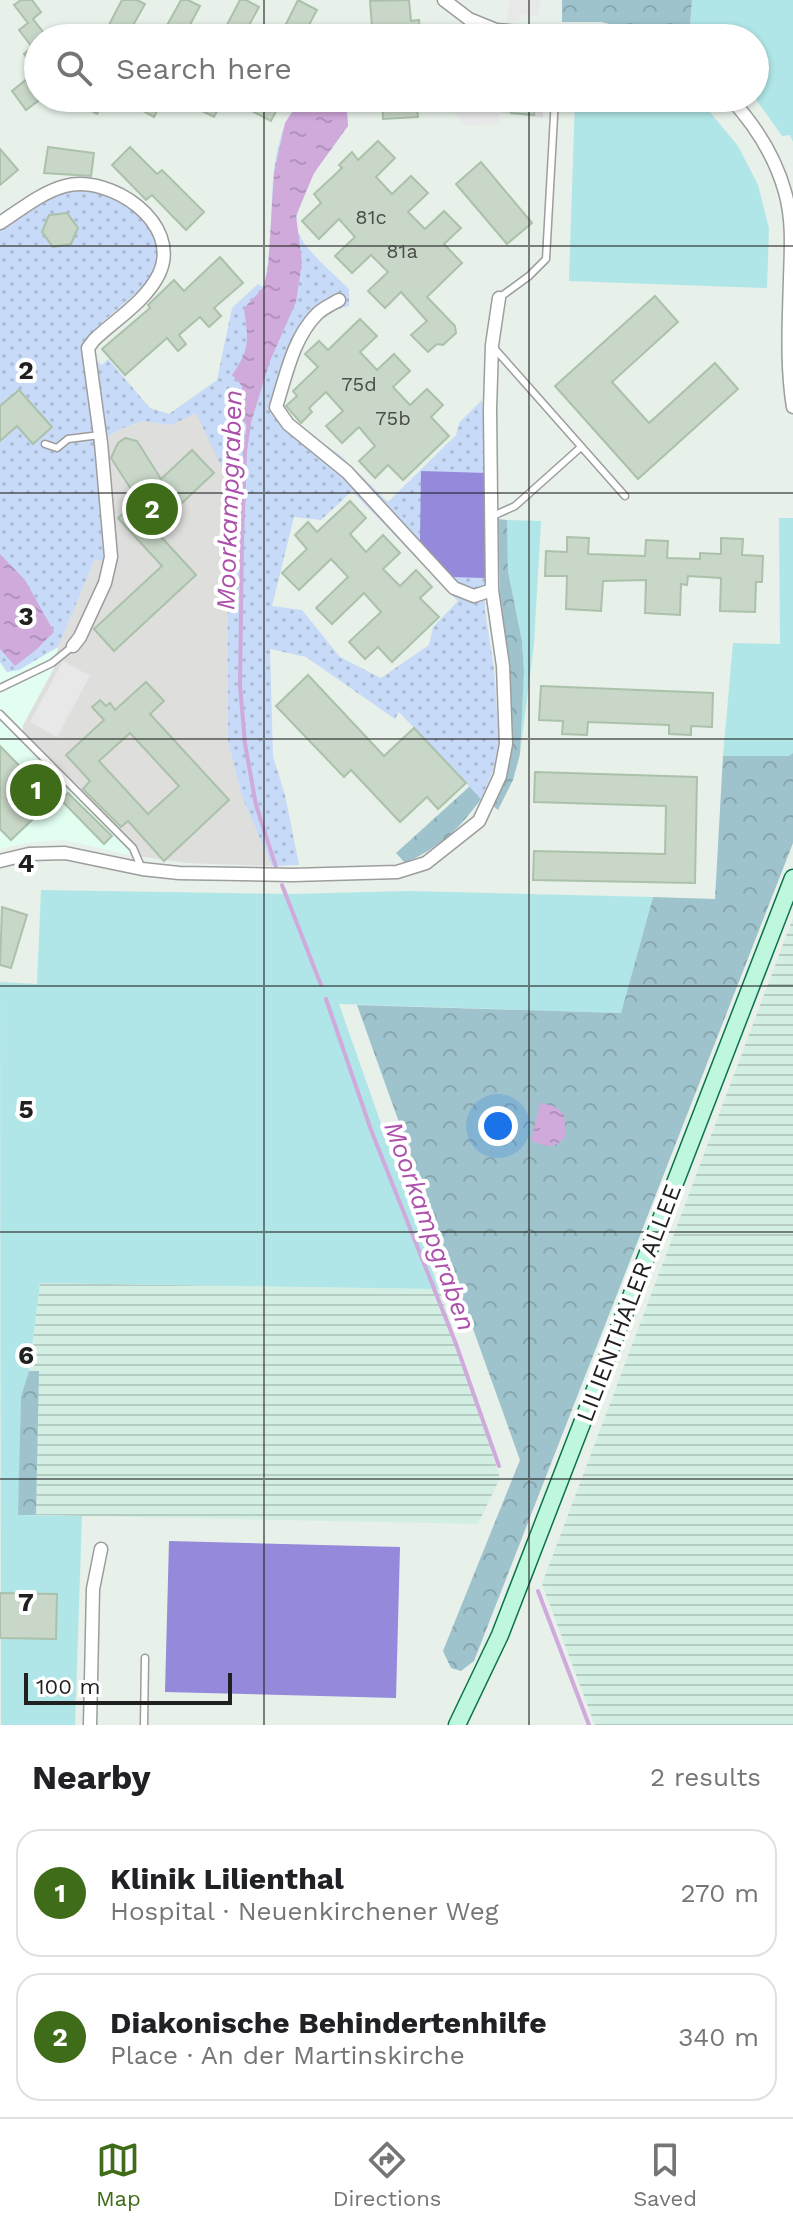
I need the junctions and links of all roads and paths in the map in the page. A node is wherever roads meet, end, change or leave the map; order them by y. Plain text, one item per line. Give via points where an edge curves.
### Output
1 (444, 0) edge
2 (481, 24) edge
3 (554, 112) edge
4 (742, 112) edge
5 (0, 223) edge
6 (792, 269) edge
7 (499, 298) joint
8 (339, 300) dead end
9 (492, 345) junction
10 (793, 407) edge
11 (100, 435) junction
12 (45, 444) dead end
13 (581, 447) junction
14 (625, 496) dead end
15 (493, 516) junction
16 (492, 590) junction
17 (73, 646) joint
18 (0, 688) edge
19 (0, 714) edge
20 (0, 861) edge
21 (142, 869) junction
22 (793, 878) edge
23 (101, 1549) dead end
24 (145, 1658) dead end
25 (90, 1725) edge
26 (144, 1725) edge
27 (457, 1725) edge

1 - 2 street
3 - 7 lane via 546,259
4 - 6 street via 754,125 785,192
5 - 11 street via 51,191 86,186 131,199 162,240 164,256 151,288 88,348
6 - 10 street via 788,364
7 - 9 street
8 - 16 street via 307,327 289,361 276,407 288,424 347,472 454,588 474,596
9 - 13 lane
9 - 15 street
11 - 12 lane via 68,439 57,448
11 - 17 street via 111,557 105,583
13 - 14 lane
13 - 15 lane via 515,506
15 - 16 street
16 - 21 street via 503,666 506,744 500,776 479,821 449,847 426,863 397,872 293,875
17 - 18 lane via 52,663
19 - 21 lane via 133,848
20 - 21 street via 65,853
22 - 27 main road, LILIENTHALER ALLEE via 510,1609
23 - 25 street via 93,1589
24 - 26 lane

